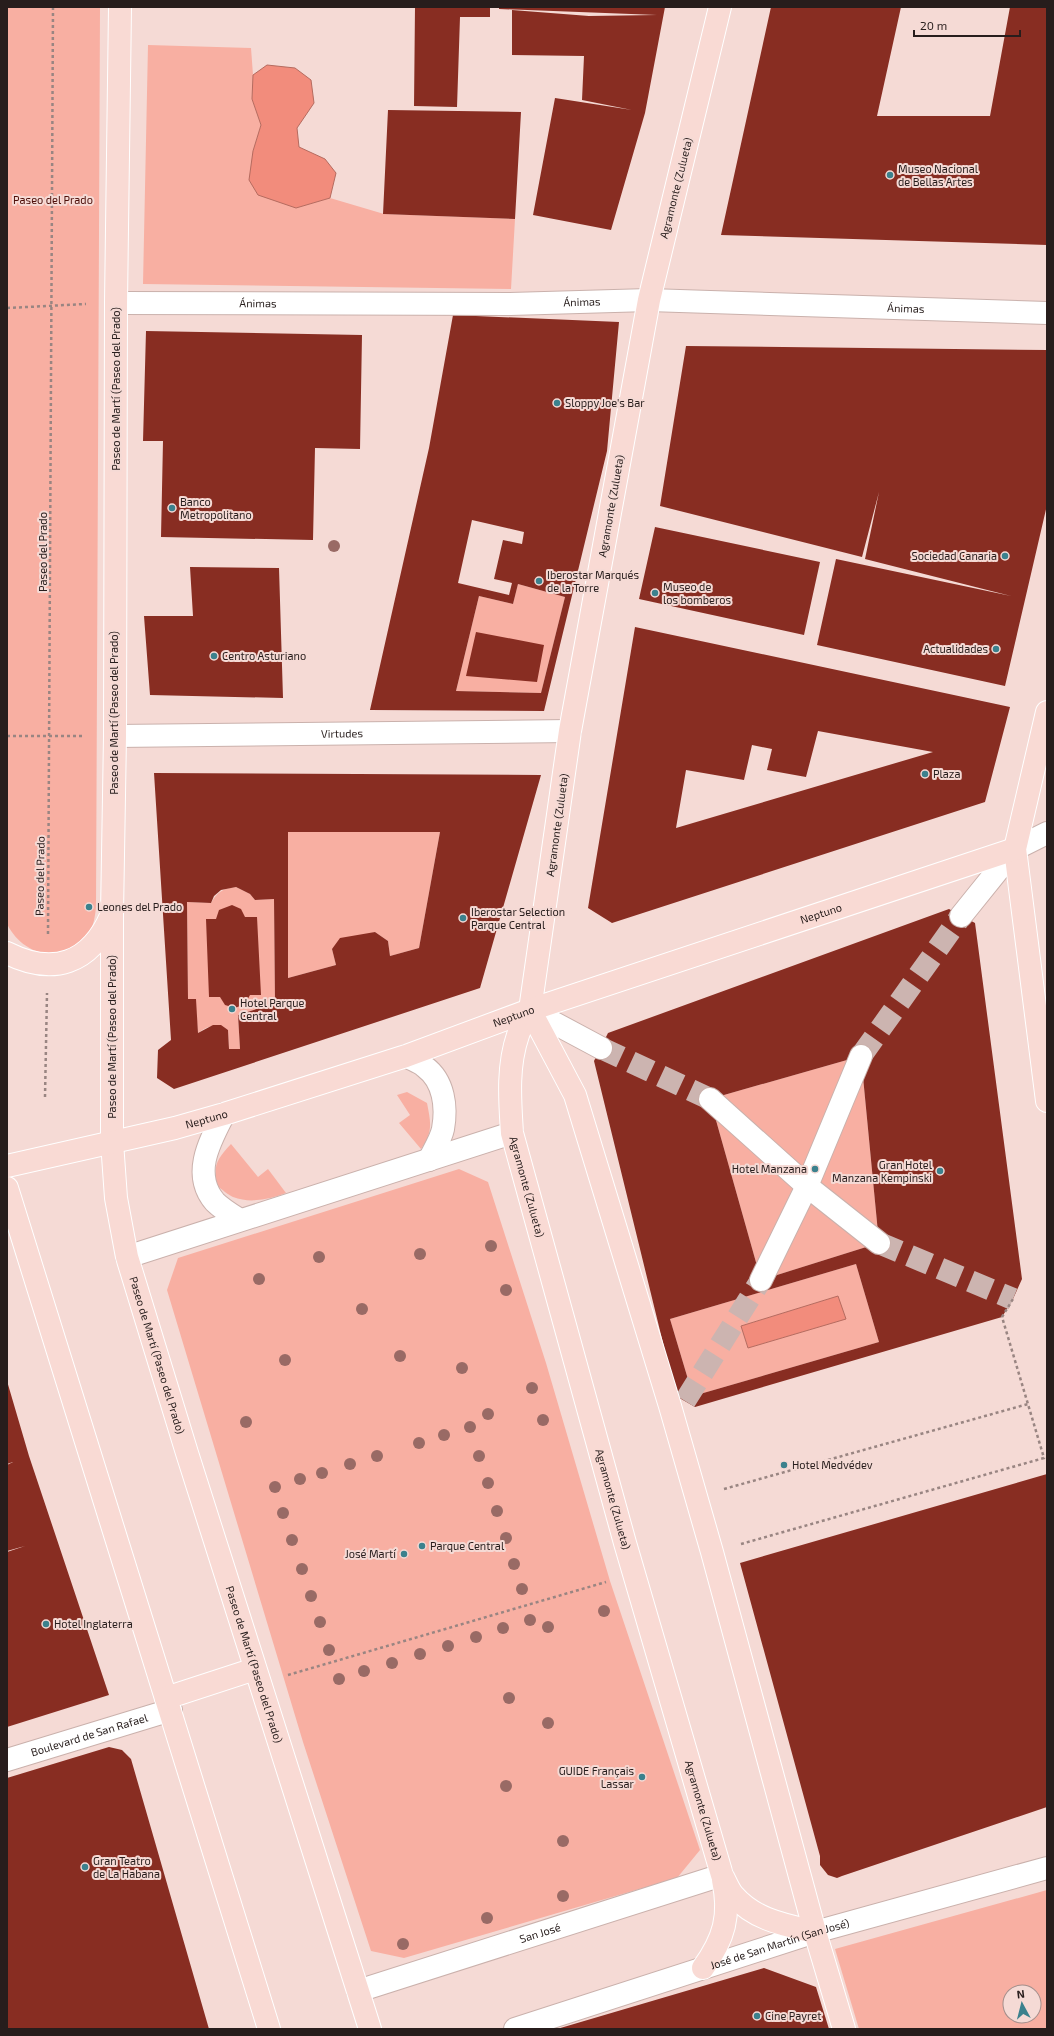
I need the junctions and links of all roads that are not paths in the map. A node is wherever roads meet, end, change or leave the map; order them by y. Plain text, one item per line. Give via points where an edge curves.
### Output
1 (120, 7) edge
2 (720, 7) edge
3 (649, 300) junction
4 (116, 303) junction
5 (1047, 313) edge
6 (1047, 712) edge
7 (570, 731) junction
8 (115, 736) junction
9 (1047, 833) edge
10 (1015, 850) junction
11 (112, 914) junction
12 (961, 916) tunnel mouth
13 (7, 953) edge
14 (530, 1010) junction
15 (601, 1048) tunnel mouth
16 (406, 1056) junction
17 (861, 1056) tunnel mouth
18 (710, 1099) tunnel mouth
19 (1047, 1101) edge
20 (224, 1114) junction
21 (512, 1133) junction
22 (112, 1142) junction
23 (429, 1160) junction
24 (7, 1166) edge
25 (807, 1186) junction
26 (7, 1188) edge
27 (240, 1220) junction
28 (879, 1243) tunnel mouth
29 (127, 1257) junction
30 (761, 1280) tunnel mouth
31 (257, 1676) junction
32 (168, 1704) junction
33 (7, 1760) edge
34 (1047, 1868) edge
35 (722, 1875) junction
36 (815, 1932) junction
37 (703, 1968) junction
38 (358, 1991) junction
39 (269, 2029) edge
40 (370, 2029) edge
41 (515, 2029) edge
42 (844, 2029) edge

1 - 4 main road, Paseo de Martí (Paseo del Prado)
2 - 3 main road, Agramonte (Zulueta)
3 - 4 street, Ánimas via 510,304
3 - 5 street, Ánimas
3 - 7 main road, Agramonte (Zulueta)
4 - 8 main road, Paseo de Martí (Paseo del Prado)
6 - 10 main road
7 - 8 street, Virtudes
7 - 14 main road, Agramonte (Zulueta)
8 - 11 main road, Paseo de Martí (Paseo del Prado)
9 - 10 street
10 - 12 street
10 - 14 main road, Neptuno
10 - 19 main road
11 - 13 main road via 103,934 88,951 69,962 48,965 25,962
11 - 22 main road, Paseo de Martí (Paseo del Prado)
14 - 15 street
14 - 16 main road, Neptuno
14 - 21 main road, Agramonte (Zulueta) via 518,1035 512,1067 509,1094
14 - 36 main road via 575,1095 710,1544
16 - 20 main road, Neptuno
16 - 23 street via 425,1066 441,1089 445,1111 443,1130
17 - 25 street
18 - 25 street
20 - 22 main road, Neptuno
20 - 27 street via 208,1145 203,1167 205,1184 216,1202
21 - 23 street
21 - 35 main road, Agramonte (Zulueta) via 625,1543
22 - 24 main road, Neptuno
22 - 29 main road, Paseo de Martí (Paseo del Prado) via 116,1198
23 - 27 street
25 - 28 street
25 - 30 street
26 - 32 main road
27 - 29 street
29 - 31 main road, Paseo de Martí (Paseo del Prado)
31 - 32 main road
31 - 38 main road, Paseo de Martí (Paseo del Prado)
32 - 33 street, Boulevard de San Rafael
32 - 39 main road
34 - 36 street, José de San Martín (San José)
35 - 36 main road, Agramonte (Zulueta) via 733,1896 752,1912 773,1922
35 - 37 main road via 726,1893 723,1934
35 - 38 street, San José
36 - 37 street, José de San Martín (San José)
36 - 42 main road
37 - 41 street, José de San Martín (San José)
38 - 40 main road, Paseo de Martí (Paseo del Prado)

